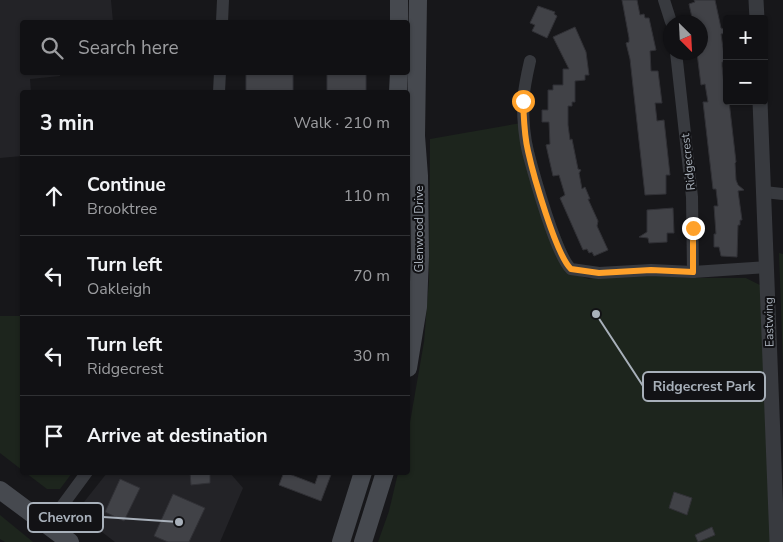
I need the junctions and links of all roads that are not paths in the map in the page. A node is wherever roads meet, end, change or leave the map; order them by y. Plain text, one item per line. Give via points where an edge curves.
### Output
1 (223, 0) edge
2 (399, 0) edge
3 (418, 0) edge
4 (664, 0) edge
5 (756, 0) edge
6 (669, 15) edge
7 (757, 15) edge
8 (222, 20) edge
9 (399, 20) edge
10 (677, 60) edge
11 (530, 61) dead end
12 (220, 75) edge
13 (399, 75) edge
14 (219, 90) edge
15 (398, 90) edge
16 (760, 105) edge
17 (764, 192) junction
18 (783, 194) edge
19 (767, 267) junction
20 (693, 272) junction
21 (410, 356) edge
22 (779, 466) edge
23 (85, 475) edge
24 (362, 475) edge
25 (384, 475) edge
26 (0, 490) edge
27 (48, 525) junction
28 (70, 542) edge
29 (341, 542) edge
30 (363, 542) edge
31 (776, 542) edge

1 - 8 street
2 - 9 main road
3 - 21 main road, Glenwood Drive via 416,136 420,256 418,307
4 - 6 street
5 - 7 street
10 - 20 street, Ridgecrest via 692,197
11 - 20 street via 523,101 528,151 564,262 571,269 583,272
12 - 14 street
13 - 15 main road
16 - 17 street, Eastwing
17 - 18 street
17 - 19 street, Eastwing
19 - 20 street
19 - 22 street, Eastwing via 772,436
22 - 31 street, Eastwing
23 - 27 street
24 - 29 main road
25 - 30 main road
26 - 27 main road
27 - 28 main road

